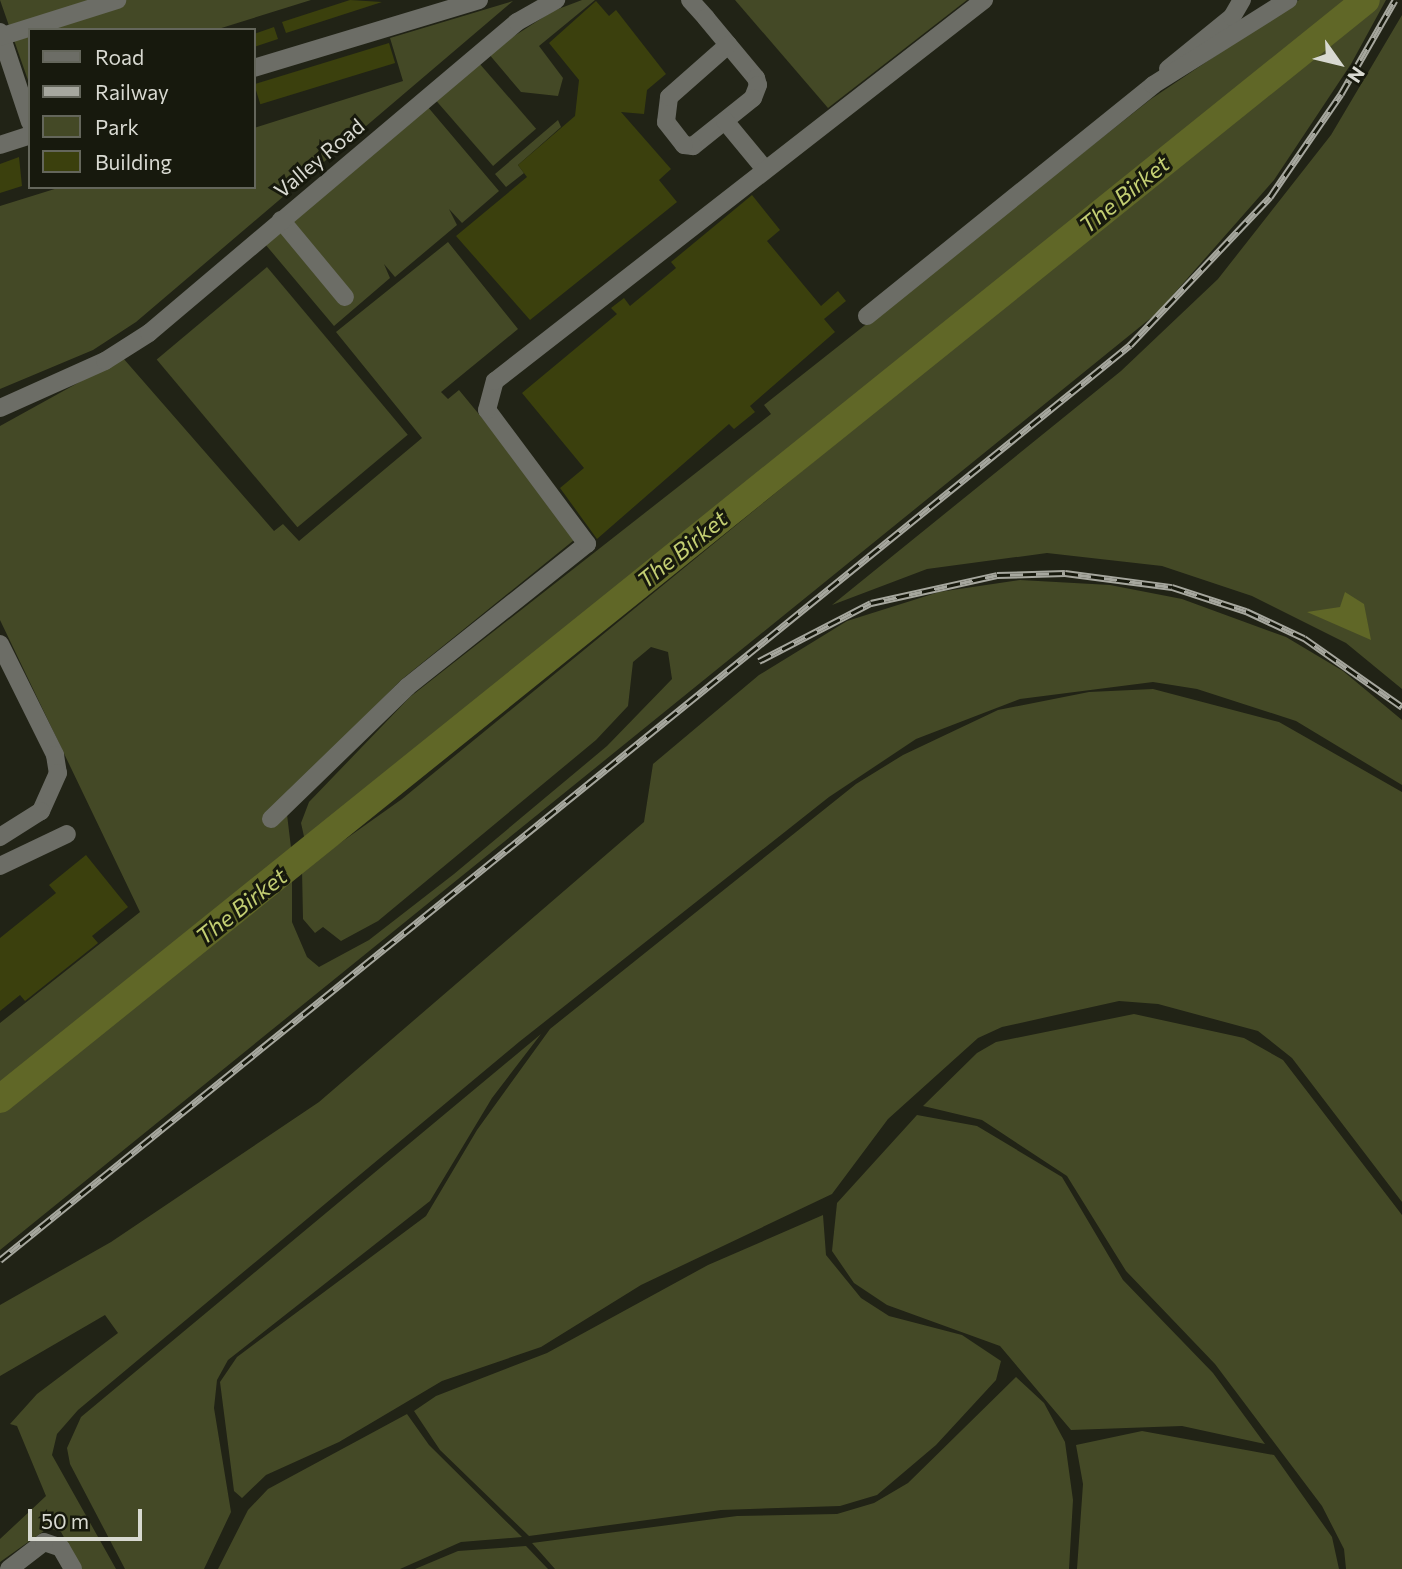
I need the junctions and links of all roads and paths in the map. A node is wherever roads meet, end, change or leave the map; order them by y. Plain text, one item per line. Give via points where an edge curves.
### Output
1 (117, 0) edge
2 (479, 0) edge
3 (556, 0) edge
4 (690, 0) edge
5 (984, 0) edge
6 (1242, 0) edge
7 (1288, 0) edge
8 (1, 35) edge
9 (728, 45) junction
10 (256, 67) edge
11 (1153, 85) junction
12 (28, 115) edge
13 (725, 121) junction
14 (28, 136) edge
15 (0, 145) edge
16 (762, 167) junction
17 (281, 219) junction
18 (345, 297) dead end
19 (867, 316) dead end
20 (0, 408) edge
21 (0, 644) edge
22 (271, 819) dead end
23 (67, 834) dead end
24 (0, 837) edge
25 (0, 866) edge
26 (9, 1569) edge
27 (72, 1569) edge

1 - 8 street
2 - 10 street
3 - 17 street, Valley Road via 517,22
4 - 9 street
5 - 16 street via 814,137
6 - 11 street via 1232,17
7 - 11 street
8 - 12 street
9 - 13 street via 758,85 753,98
9 - 13 street via 672,93 666,112 668,127 689,147
11 - 19 street
13 - 16 street
14 - 15 street
16 - 22 street via 495,381 487,410 587,544 407,687
17 - 18 street
17 - 20 street, Valley Road via 149,333 105,361
21 - 24 street via 55,755 58,774 41,811
23 - 25 street
26 - 27 street via 44,1542 61,1548

